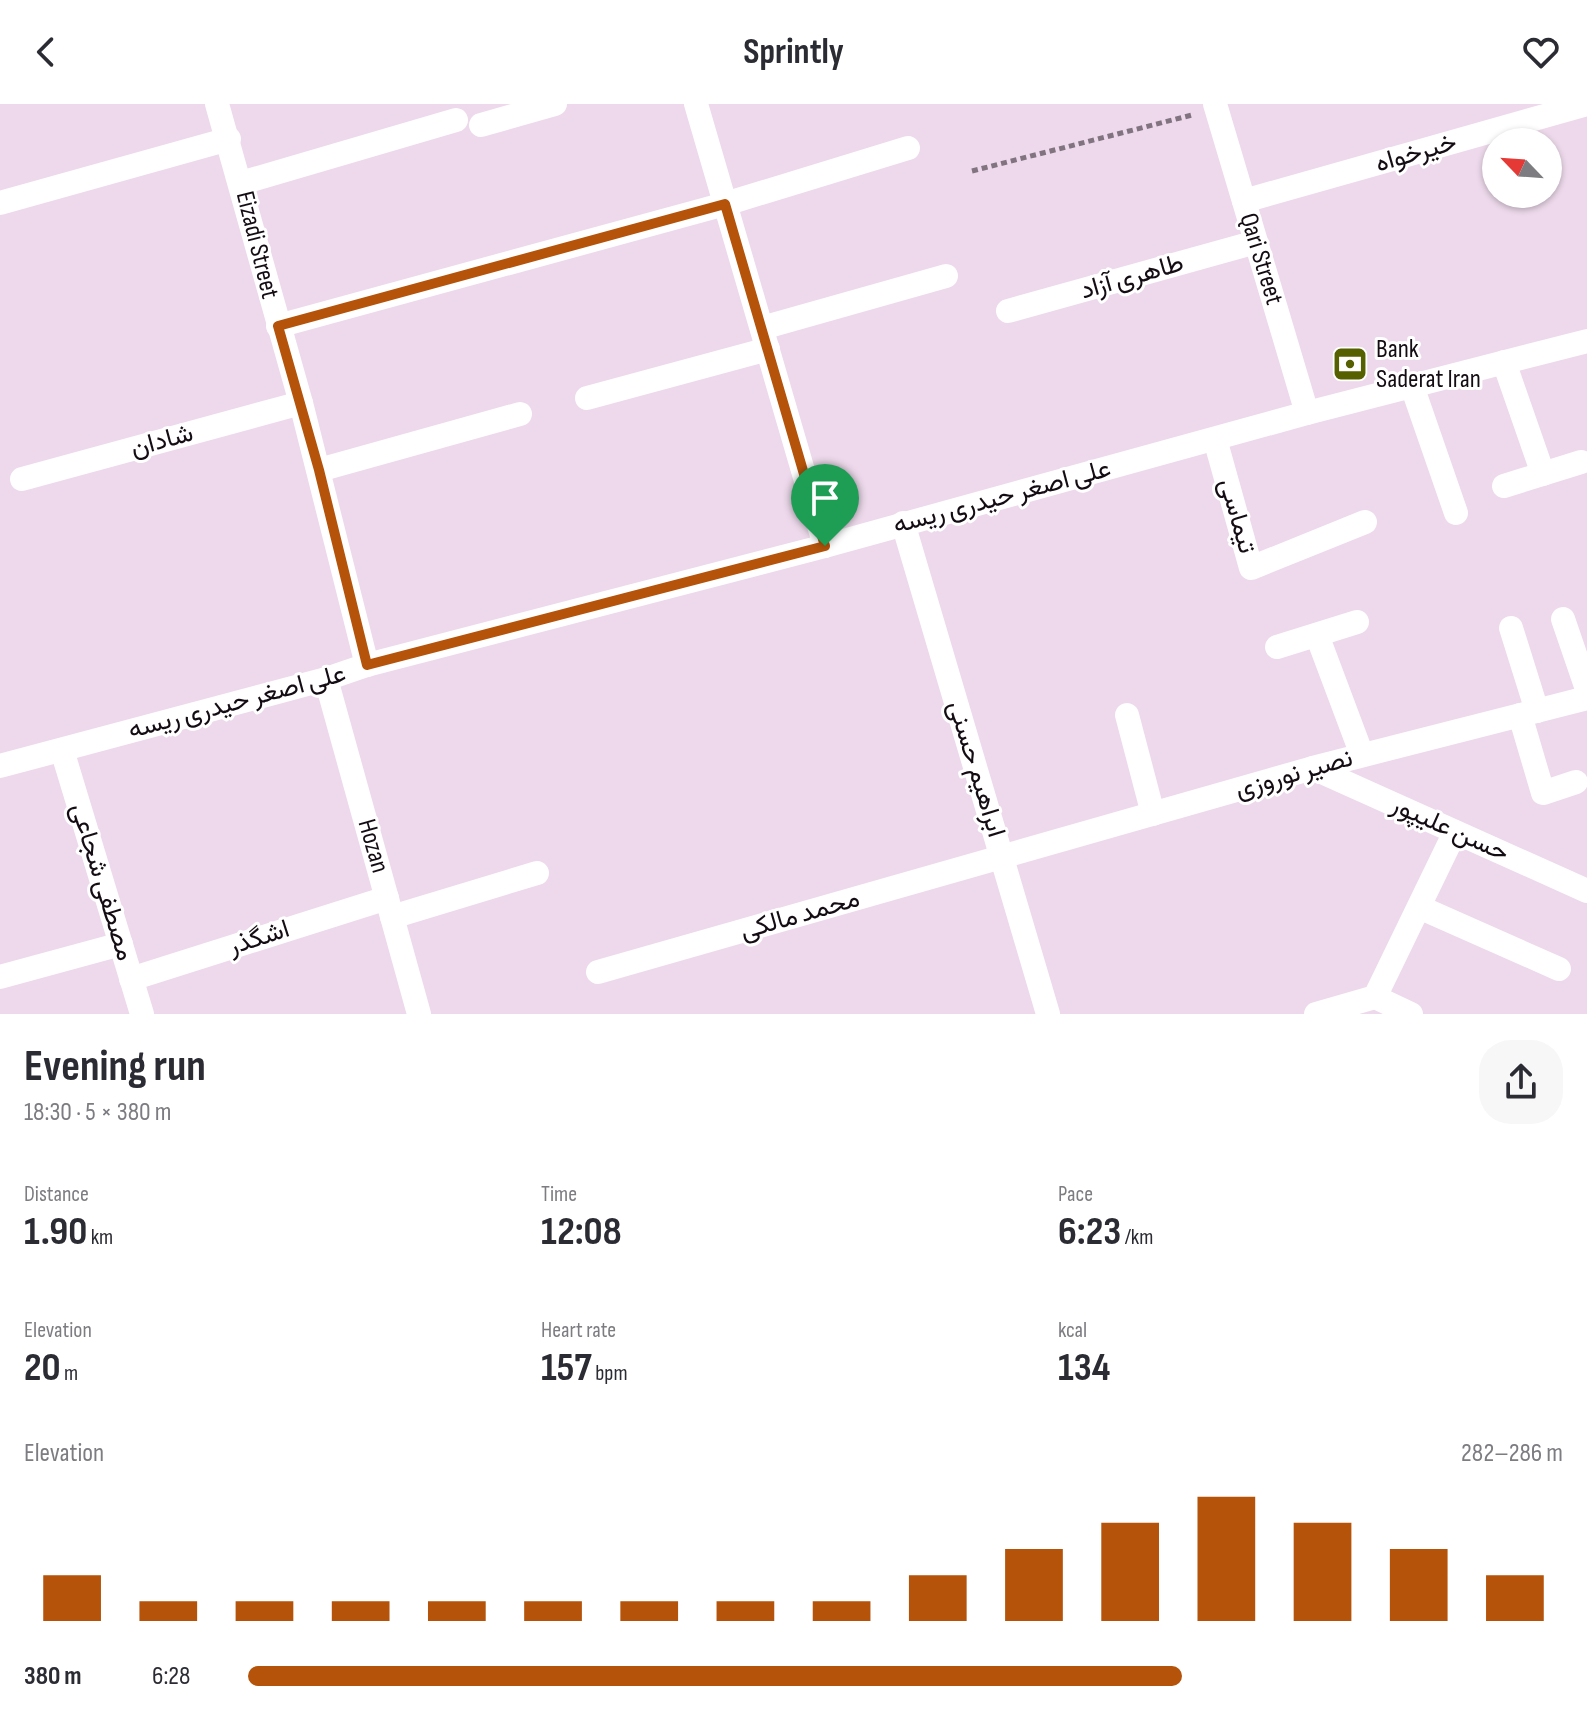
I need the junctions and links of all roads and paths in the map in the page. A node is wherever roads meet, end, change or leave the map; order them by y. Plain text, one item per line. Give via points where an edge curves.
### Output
1 (217, 104) edge
2 (555, 104) edge
3 (696, 104) edge
4 (1587, 104) edge
5 (1216, 106) edge
6 (456, 120) dead end
7 (481, 125) dead end
8 (229, 139) junction
9 (908, 148) dead end
10 (972, 171) dead end
11 (241, 183) junction
12 (1244, 201) junction
13 (0, 203) edge
14 (725, 204) junction
15 (1256, 242) junction
16 (946, 276) dead end
17 (1008, 311) dead end
18 (278, 326) junction
19 (765, 339) junction
20 (1587, 341) edge
21 (1504, 362) junction
22 (1412, 386) junction
23 (587, 398) dead end
24 (301, 403) junction
25 (1307, 413) junction
26 (520, 414) dead end
27 (1215, 439) junction
28 (1581, 462) dead end
29 (319, 470) junction
30 (1543, 474) junction
31 (22, 479) dead end
32 (1504, 486) dead end
33 (1456, 513) dead end
34 (1365, 522) dead end
35 (903, 523) junction
36 (825, 546) junction
37 (1563, 619) dead end
38 (1357, 622) dead end
39 (1511, 628) dead end
40 (1317, 635) junction
41 (1277, 647) dead end
42 (367, 665) junction
43 (326, 679) junction
44 (1587, 689) edge
45 (1587, 698) edge
46 (1528, 713) junction
47 (1127, 715) dead end
48 (62, 750) junction
49 (1362, 755) junction
50 (0, 766) edge
51 (1313, 768) junction
52 (1576, 782) dead end
53 (1153, 814) junction
54 (1455, 832) junction
55 (1002, 858) junction
56 (537, 873) dead end
57 (1587, 891) edge
58 (390, 907) junction
59 (1419, 907) junction
60 (121, 944) junction
61 (1559, 969) dead end
62 (598, 972) dead end
63 (0, 977) edge
64 (131, 979) junction
65 (1375, 997) junction
66 (142, 1014) edge
67 (419, 1014) edge
68 (1048, 1014) edge
69 (1316, 1014) edge
70 (1411, 1014) edge

1 - 8 street, Eizadi Street
2 - 7 street
3 - 14 street
4 - 12 street, خیرخواه
5 - 10 path
5 - 12 street, Qari Street
6 - 11 street
8 - 11 street, Eizadi Street
8 - 13 street
9 - 14 street
11 - 18 street, Eizadi Street
12 - 15 street, Qari Street
14 - 18 street
14 - 19 street
15 - 17 street, طاهری آزاد
15 - 25 street, Qari Street
16 - 19 street
18 - 24 street, Eizadi Street
19 - 23 street
19 - 36 street
20 - 21 street, علی اصغر حیدری ریسه
21 - 22 street, علی اصغر حیدری ریسه
21 - 30 street
22 - 25 street, علی اصغر حیدری ریسه
22 - 33 street
24 - 29 street, Eizadi Street
24 - 31 street, شادان
25 - 27 street, علی اصغر حیدری ریسه
26 - 29 street
27 - 34 street, تیماسی via 1251,568
27 - 35 street, علی اصغر حیدری ریسه
28 - 30 street
29 - 42 street, Eizadi Street
30 - 32 street
35 - 36 street, علی اصغر حیدری ریسه
35 - 55 street, ابراهیم حسنی
36 - 42 street, علی اصغر حیدری ریسه
37 - 44 street
38 - 40 street
39 - 46 street
40 - 41 street
40 - 49 street
42 - 43 street, علی اصغر حیدری ریسه
43 - 48 street, علی اصغر حیدری ریسه
43 - 58 street, Hozan
45 - 46 street, نصیر نوروزی
46 - 49 street, نصیر نوروزی
46 - 52 street via 1543,793
47 - 53 street
48 - 50 street, علی اصغر حیدری ریسه
48 - 60 street, مصطفی شجاعی
49 - 51 street, نصیر نوروزی
51 - 53 street, نصیر نوروزی
51 - 54 street, حسن علیپور
53 - 55 street, نصیر نوروزی
54 - 57 street, حسن علیپور
54 - 59 street
55 - 62 street, محمد مالکی
55 - 68 street, ابراهیم حسنی
56 - 58 street, اشگذر
58 - 64 street, اشگذر
58 - 67 street, Hozan
59 - 61 street
59 - 65 street
60 - 63 street
60 - 64 street, مصطفی شجاعی
64 - 66 street, مصطفی شجاعی
65 - 69 street
65 - 70 street

